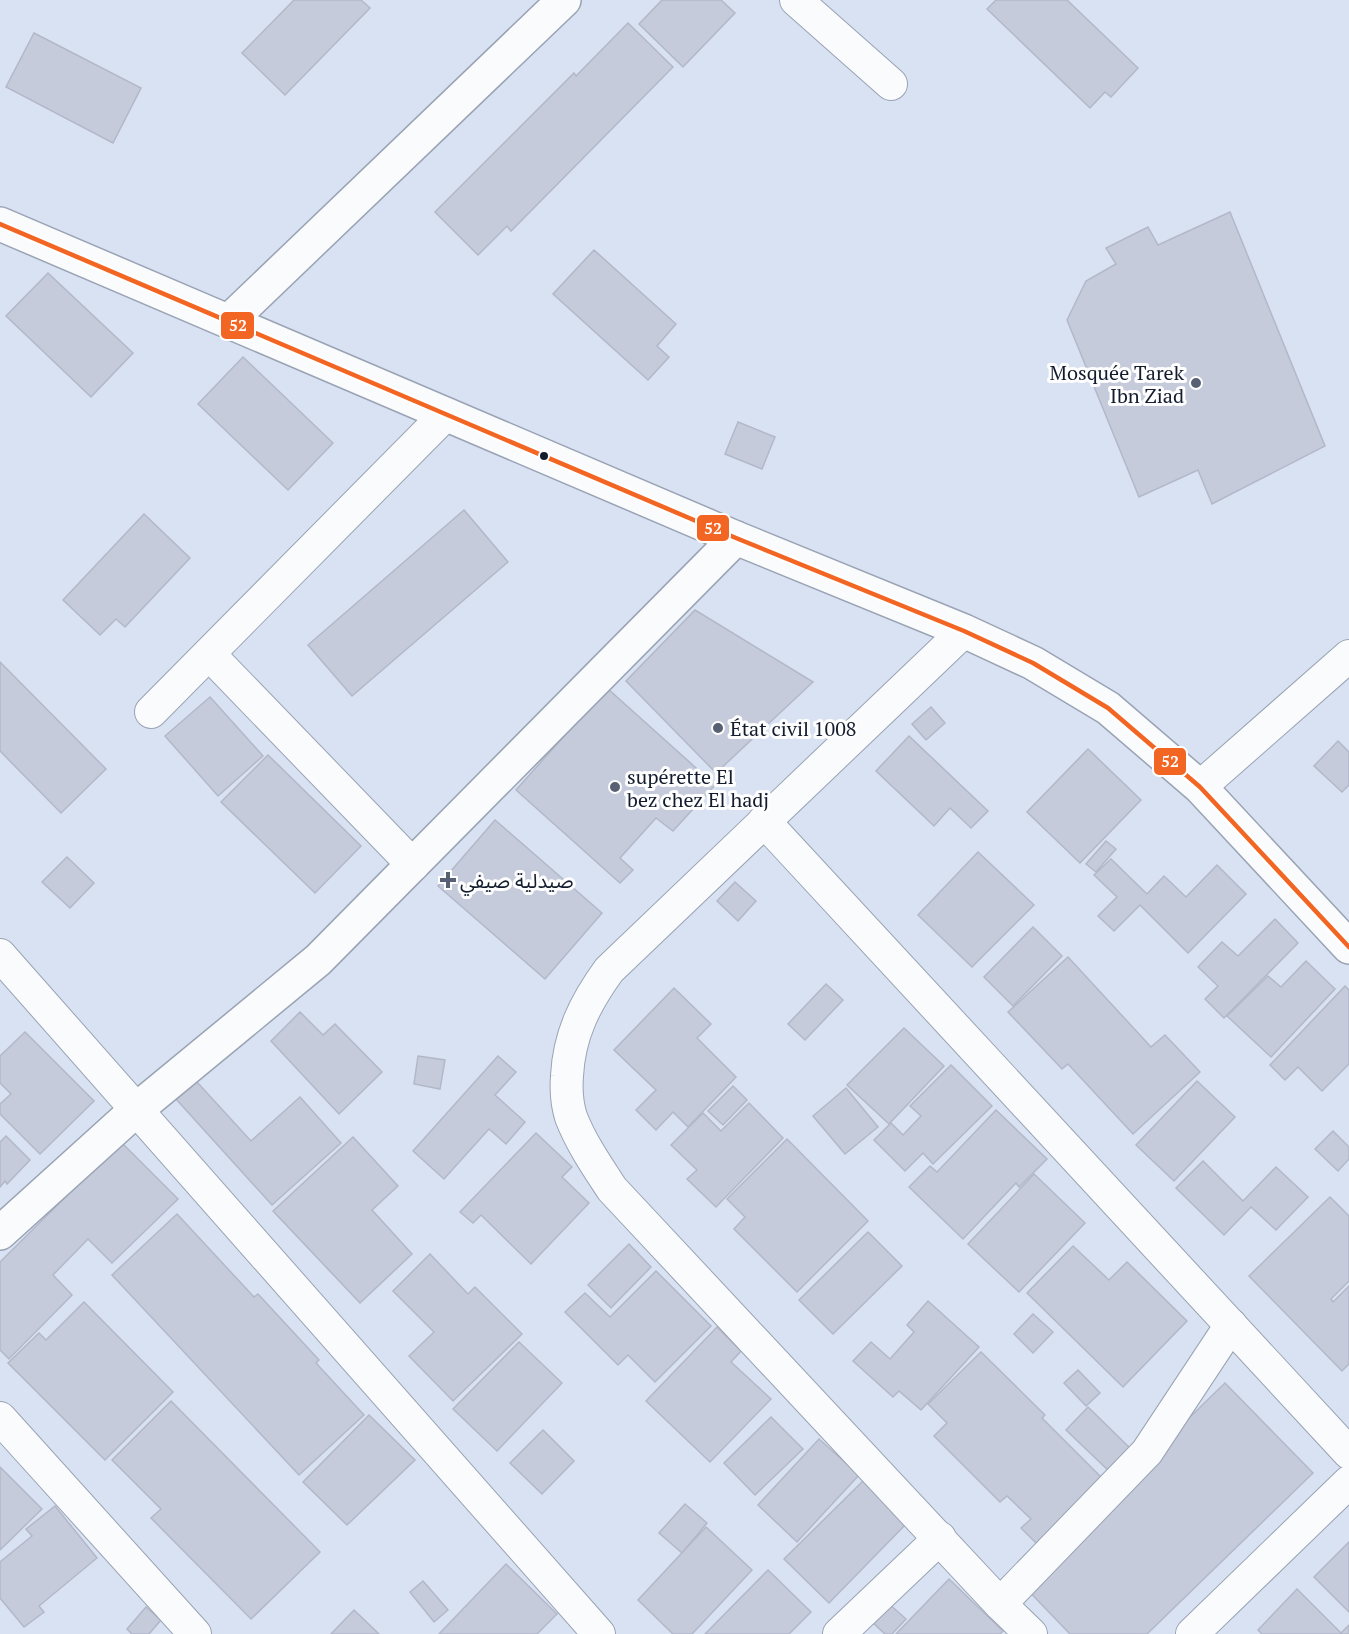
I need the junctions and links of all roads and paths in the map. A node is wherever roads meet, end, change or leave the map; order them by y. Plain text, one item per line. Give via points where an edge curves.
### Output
1 (564, 0) edge
2 (796, 0) edge
3 (891, 84) dead end
4 (0, 224) edge
5 (229, 321) junction
6 (446, 414) junction
7 (736, 538) junction
8 (964, 631) junction
9 (209, 654) junction
10 (1349, 656) edge
11 (151, 712) dead end
12 (1200, 787) junction
13 (764, 821) junction
14 (413, 865) junction
15 (1349, 947) edge
16 (0, 955) edge
17 (136, 1110) junction
18 (0, 1233) edge
19 (1231, 1325) junction
20 (0, 1418) edge
21 (1349, 1453) edge
22 (1349, 1482) edge
23 (940, 1538) junction
24 (1000, 1604) junction
25 (195, 1634) edge
26 (599, 1634) edge
27 (839, 1634) edge
28 (1031, 1634) edge
29 (1192, 1634) edge

1 - 5 main road
2 - 3 street
4 - 5 main road
5 - 6 main road
6 - 7 main road
6 - 9 street
7 - 8 main road
7 - 14 main road
8 - 12 main road via 1033,663 1108,708
8 - 13 street
9 - 11 street
9 - 14 street
10 - 12 street
12 - 15 main road
13 - 19 street
13 - 23 street via 609,970 591,994 568,1055 566,1091 570,1115 612,1189
14 - 17 main road via 318,960
16 - 17 street
17 - 18 main road
17 - 26 street
19 - 21 street
19 - 24 street via 1147,1452
20 - 25 street
22 - 29 street
23 - 24 street
23 - 27 street
24 - 28 street

